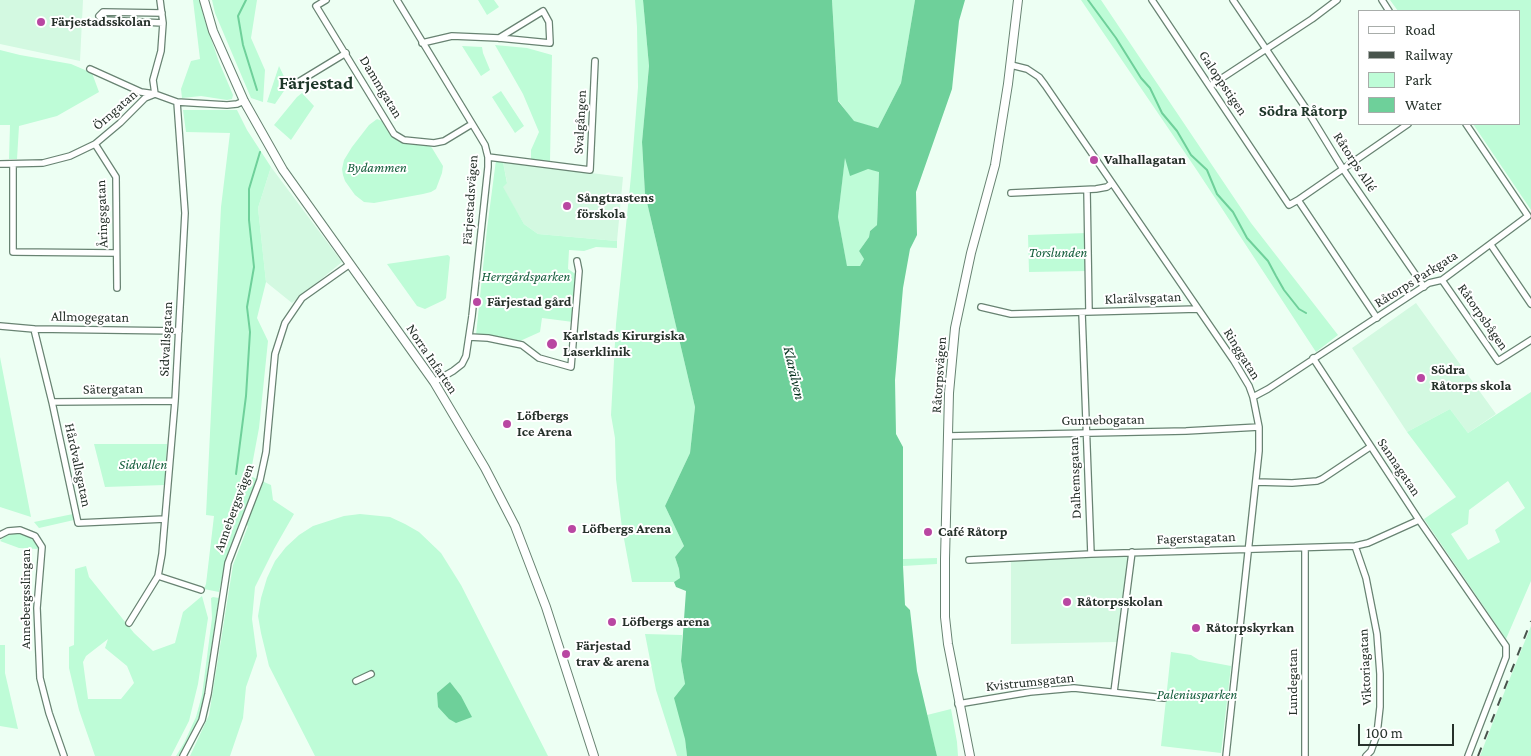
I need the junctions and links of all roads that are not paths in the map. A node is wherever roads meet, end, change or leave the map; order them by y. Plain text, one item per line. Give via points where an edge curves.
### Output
1 (160, 0) edge
2 (204, 0) edge
3 (326, 0) edge
4 (397, 0) edge
5 (1018, 0) edge
6 (1152, 0) edge
7 (1233, 0) edge
8 (1337, 0) edge
9 (162, 13) junction
10 (162, 23) junction
11 (499, 38) junction
12 (422, 43) junction
13 (1266, 50) junction
14 (346, 53) junction
15 (595, 61) dead end
16 (1011, 65) junction
17 (90, 69) dead end
18 (295, 84) dead end
19 (1210, 86) junction
20 (155, 94) junction
21 (244, 101) junction
22 (177, 102) junction
23 (472, 124) junction
24 (1407, 125) edge
25 (1467, 125) edge
26 (95, 144) junction
27 (488, 157) junction
28 (0, 164) edge
29 (13, 164) junction
30 (1343, 169) junction
31 (1112, 183) junction
32 (1087, 190) junction
33 (1012, 193) dead end
34 (1298, 200) junction
35 (1491, 244) junction
36 (116, 253) junction
37 (577, 261) dead end
38 (350, 264) junction
39 (1442, 280) junction
40 (1424, 287) junction
41 (117, 288) dead end
42 (1531, 304) edge
43 (981, 306) dead end
44 (1198, 309) junction
45 (1082, 312) junction
46 (1089, 312) junction
47 (1377, 318) junction
48 (0, 326) edge
49 (34, 329) junction
50 (179, 331) junction
51 (469, 337) junction
52 (1531, 340) edge
53 (1313, 358) junction
54 (434, 382) junction
55 (1253, 397) junction
56 (175, 401) junction
57 (52, 402) junction
58 (1259, 426) junction
59 (1086, 433) junction
60 (948, 436) junction
61 (1370, 447) junction
62 (1256, 482) junction
63 (165, 519) junction
64 (1419, 520) junction
65 (0, 535) edge
66 (1355, 546) junction
67 (1305, 548) junction
68 (1250, 549) junction
69 (1132, 552) junction
70 (1091, 554) junction
71 (969, 560) dead end
72 (158, 576) junction
73 (201, 590) dead end
74 (129, 623) dead end
75 (371, 674) dead end
76 (356, 681) dead end
77 (1114, 692) junction
78 (1164, 698) dead end
79 (958, 704) junction
80 (1371, 751) junction
81 (64, 756) edge
82 (183, 756) edge
83 (594, 756) edge
84 (970, 756) edge
85 (1226, 756) edge
86 (1305, 756) edge
87 (1366, 756) edge
88 (1377, 756) edge
89 (1468, 756) edge

1 - 9 street, Örngatan
2 - 21 street, Norra Infarten via 212,32
3 - 14 street, Dammgatan via 316,6
4 - 12 street, Färjestadsvägen
5 - 16 street, Råtorpsvägen
6 - 19 street, Galoppstigen
7 - 13 street, Råtorps Allé
8 - 13 street
9 - 10 street, Örngatan
9 - 10 street via 103,12 99,16 104,20
10 - 20 street, Örngatan via 161,51 153,80
11 - 11 street via 550,43 549,22 543,11
11 - 12 street via 452,36
12 - 23 street, Färjestadsvägen
13 - 19 street
13 - 30 street, Råtorps Allé
14 - 18 street
14 - 23 street, Dammgatan via 394,134 404,140 444,141
15 - 27 street, Svalgången via 590,170
16 - 31 street, Ringgatan via 1027,68 1039,77
16 - 60 street, Råtorpsvägen via 995,165 955,328
17 - 20 street via 141,92
19 - 34 street, Galoppstigen via 1289,205
20 - 22 street
20 - 26 street, Örngatan via 145,98
21 - 22 street via 227,105
21 - 38 street, Norra Infarten via 283,170
22 - 50 street, Sidvallsgatan via 185,213
23 - 27 street, Färjestadsvägen via 485,145
24 - 30 street
25 - 35 street, Råtorps Parkgata via 1528,216
26 - 29 street, Örngatan via 70,156 43,163
26 - 36 street, Åringsgatan via 116,177
27 - 51 street, Färjestadsvägen
28 - 29 street, Örngatan
29 - 36 street via 13,252
30 - 34 street
30 - 40 street, Råtorps Allé
31 - 32 street
31 - 44 street, Ringgatan
32 - 33 street
32 - 46 street, Klarälvsgatan
34 - 47 street
35 - 39 street, Råtorps Parkgata
35 - 42 street
36 - 41 street, Åringsgatan
37 - 51 street via 579,271 571,368 539,358 522,345
38 - 54 street, Norra Infarten
38 - 82 street, Annebergsvägen via 302,298 285,323 275,354 266,452 260,480 228,563 202,720
39 - 40 street, Råtorps Parkgata
39 - 52 street, Råtorpsbågen via 1498,361
40 - 47 street, Råtorps Parkgata
43 - 45 street, Klarälvsgatan via 1011,314
44 - 46 street, Klarälvsgatan
44 - 55 street, Ringgatan via 1234,361
45 - 46 street, Klarälvsgatan
45 - 59 street, Dalhemsgatan
47 - 53 street, Råtorps Parkgata
48 - 49 street, Allmogegatan
49 - 50 street, Allmogegatan
49 - 57 street, Hårdvallsgatan
50 - 56 street, Sidvallsgatan
51 - 54 street, Färjestadsvägen via 462,364
53 - 55 street
53 - 61 street, Sannagatan
54 - 83 street, Norra Infarten via 515,526 553,627
55 - 58 street, Ringgatan
56 - 57 street, Sätergatan
56 - 63 street, Sidvallsgatan
57 - 63 street, Hårdvallsgatan via 78,523
58 - 59 street, Gunnebogatan
58 - 62 street, Ringgatan
59 - 60 street, Gunnebogatan
59 - 70 street, Dalhemsgatan
60 - 79 street, Råtorpsvägen via 945,617
61 - 62 street via 1317,481
61 - 64 street, Sannagatan
62 - 68 street, Ringgatan
63 - 72 street, Sidvallsgatan
64 - 66 street, Fagerstagatan
64 - 89 street, Sannagatan via 1506,646 1506,657
65 - 81 street, Annebergsslingan via 20,530 35,536 42,547 37,608 40,678
66 - 67 street, Fagerstagatan
66 - 80 street, Viktoriagatan via 1366,578 1377,634 1380,707
67 - 68 street, Fagerstagatan
67 - 86 street, Lundegatan
68 - 69 street, Fagerstagatan
68 - 85 street, Ringgatan
69 - 70 street, Fagerstagatan
69 - 77 street
70 - 71 street, Fagerstagatan
72 - 73 street
72 - 74 street, Sidvallsgatan
75 - 76 street
77 - 78 street, Kvistrumsgatan
77 - 79 street, Kvistrumsgatan via 1074,688
79 - 84 street, Råtorpsvägen
80 - 87 street, Viktoriagatan
80 - 88 street

